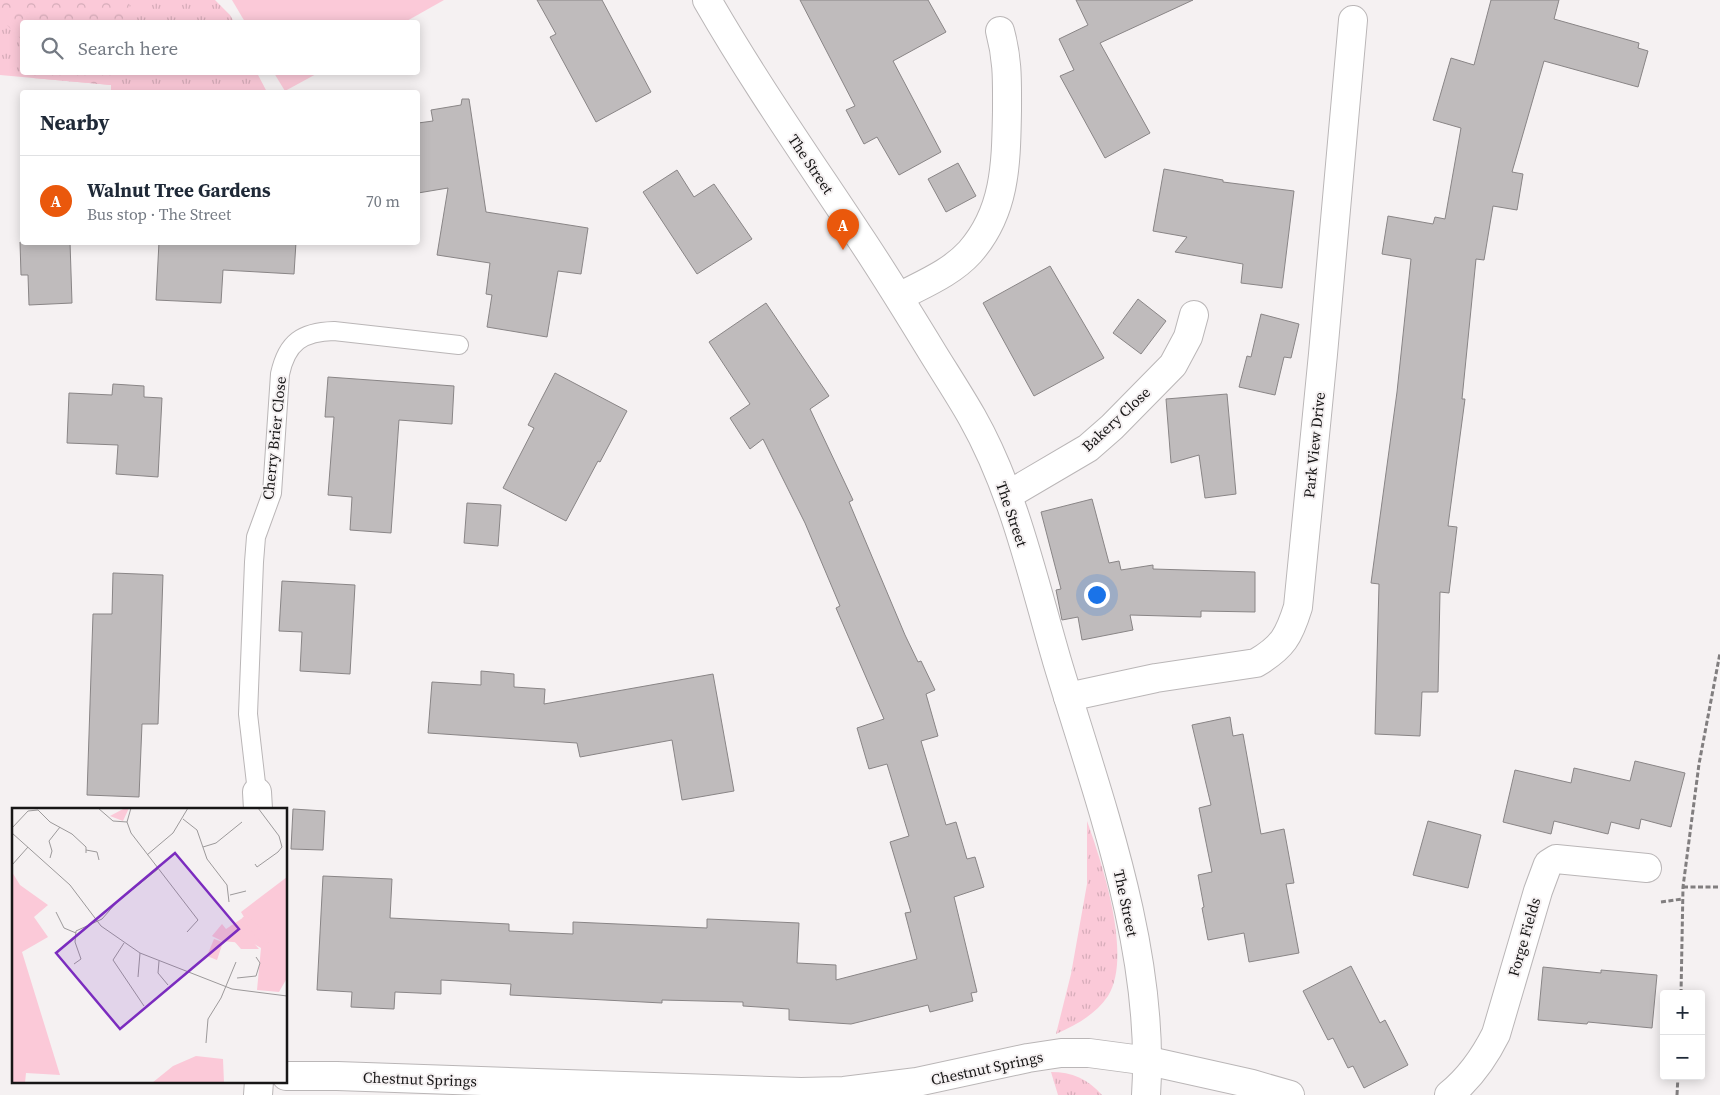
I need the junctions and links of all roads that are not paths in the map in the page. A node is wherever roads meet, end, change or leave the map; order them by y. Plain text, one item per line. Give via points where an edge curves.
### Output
1 (707, 0) edge
2 (1353, 20) dead end
3 (1000, 31) dead end
4 (899, 297) junction
5 (1194, 314) dead end
6 (459, 345) dead end
7 (1008, 495) junction
8 (1068, 697) junction
9 (257, 800) edge
10 (1647, 868) dead end
11 (1149, 1061) junction
12 (288, 1076) edge
13 (259, 1082) edge
14 (258, 1095) edge
15 (1146, 1095) edge
16 (1290, 1095) edge
17 (1449, 1095) edge

1 - 4 street, The Street via 794,140
2 - 8 street, Park View Drive via 1298,607 1290,632 1268,656 1256,663 1156,678
3 - 4 street via 1007,82 1006,159 998,203 981,238 969,253 956,265
4 - 7 street, The Street via 973,419
5 - 7 street, Bakery Close via 1188,337 1172,365 1112,426 1088,448
6 - 9 lane, Cherry Brier Close via 334,331 305,336 287,352 283,362 274,446 272,493 256,537 254,562 248,714
7 - 8 street, The Street
8 - 11 street, The Street via 1118,866 1145,1001
10 - 17 street, Forge Fields via 1556,859 1548,864 1496,1034 1476,1068
11 - 12 street, Chestnut Springs via 1061,1053 917,1082 844,1091 792,1092
11 - 15 street, The Street
11 - 16 street
13 - 14 street

